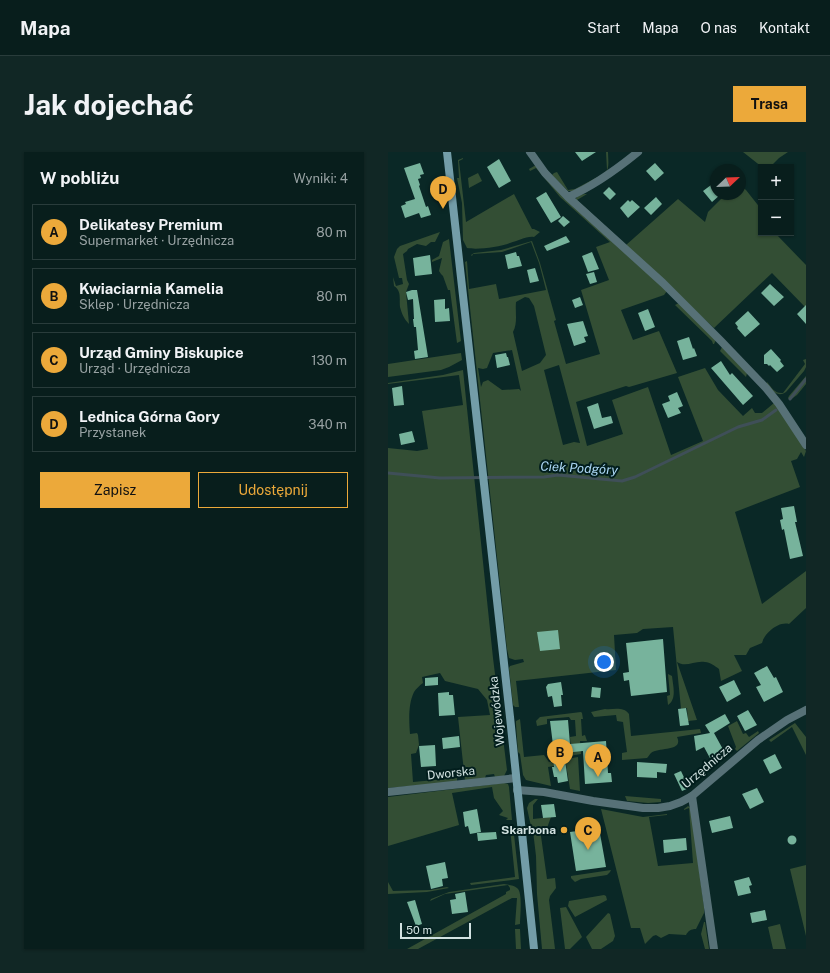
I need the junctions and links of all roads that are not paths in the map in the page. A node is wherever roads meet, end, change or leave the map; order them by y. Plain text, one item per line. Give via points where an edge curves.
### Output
1 (447, 152) edge
2 (530, 152) edge
3 (638, 152) edge
4 (568, 197) junction
5 (806, 445) edge
6 (806, 710) edge
7 (516, 778) junction
8 (518, 790) junction
9 (388, 792) edge
10 (692, 796) junction
11 (534, 949) edge
12 (714, 949) edge

1 - 7 main road, Wojewódzka
2 - 4 street
3 - 4 street via 612,173
4 - 5 street via 663,283 721,340 766,388
6 - 10 street, Urzędnicza via 758,740
7 - 8 main road, Wojewódzka
7 - 9 street, Dworska
8 - 10 street, Urzędnicza via 643,808 670,806
8 - 11 main road, Wojewódzka
10 - 12 street

